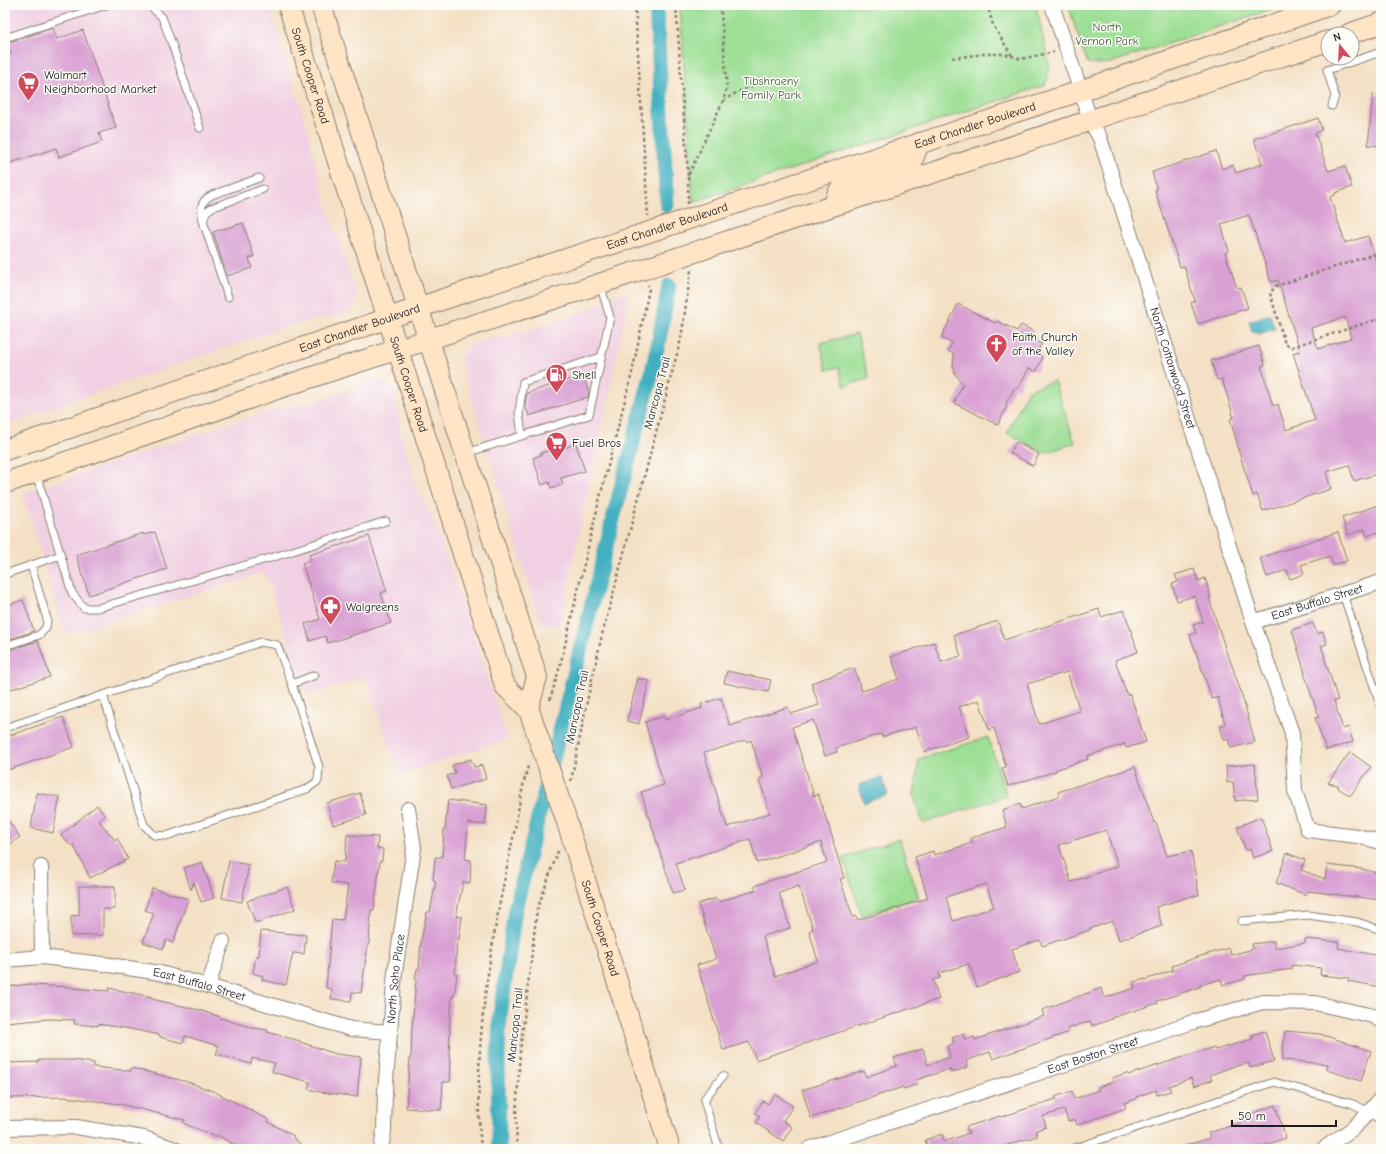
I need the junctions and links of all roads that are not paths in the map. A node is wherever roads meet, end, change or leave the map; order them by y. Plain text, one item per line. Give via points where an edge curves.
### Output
1 (106, 5) edge
2 (149, 5) edge
3 (321, 5) edge
4 (1052, 5) edge
5 (1330, 5) edge
6 (292, 6) edge
7 (1381, 23) edge
8 (1360, 30) edge
9 (5, 38) edge
10 (1320, 44) edge
11 (1381, 52) edge
12 (1080, 91) junction
13 (1332, 106) dead end
14 (1090, 120) junction
15 (200, 128) dead end
16 (919, 143) junction
17 (259, 178) dead end
18 (263, 189) dead end
19 (835, 204) junction
20 (203, 221) junction
21 (600, 283) junction
22 (228, 297) dead end
23 (418, 308) junction
24 (388, 318) junction
25 (428, 340) junction
26 (398, 350) junction
27 (602, 357) junction
28 (522, 435) junction
29 (26, 442) junction
30 (5, 450) edge
31 (465, 453) junction
32 (36, 472) junction
33 (5, 483) edge
34 (386, 521) dead end
35 (61, 555) junction
36 (31, 565) junction
37 (5, 574) edge
38 (1381, 582) edge
39 (1343, 594) junction
40 (1253, 622) junction
41 (5, 646) edge
42 (315, 675) dead end
43 (292, 684) junction
44 (1379, 694) edge
45 (103, 695) junction
46 (1381, 707) edge
47 (528, 708) junction
48 (5, 728) edge
49 (408, 809) dead end
50 (1381, 842) edge
51 (41, 867) dead end
52 (1242, 922) dead end
53 (1381, 930) edge
54 (223, 941) dead end
55 (42, 957) junction
56 (5, 960) edge
57 (208, 986) junction
58 (1381, 1021) edge
59 (390, 1032) junction
60 (723, 1076) dead end
61 (1381, 1098) edge
62 (1369, 1112) junction
63 (1381, 1121) edge
64 (5, 1128) edge
65 (175, 1149) edge
66 (381, 1149) edge
67 (670, 1149) edge
68 (719, 1149) edge
69 (809, 1149) edge
70 (1072, 1149) edge
71 (1323, 1149) edge

1 - 9 lane
2 - 15 lane via 162,17
3 - 23 main road
4 - 12 street, North Cottonwood Street
5 - 12 main road, East Chandler Boulevard
6 - 24 main road, South Cooper Road
7 - 8 main road
10 - 14 main road
11 - 13 lane via 1328,70 1335,96
12 - 14 street, North Cottonwood Street
12 - 16 main road, East Chandler Boulevard
14 - 19 main road
14 - 40 street, North Cottonwood Street via 1100,138
16 - 19 main road via 912,162 851,184 840,190 835,198
16 - 23 main road, East Chandler Boulevard
17 - 20 lane via 206,198 201,209
18 - 20 lane via 211,208 206,212
19 - 21 main road
20 - 22 lane
21 - 25 main road
21 - 27 lane via 610,317
23 - 24 main road, East Chandler Boulevard
23 - 25 main road
24 - 26 main road, South Cooper Road
24 - 29 main road, East Chandler Boulevard
25 - 26 main road
25 - 31 main road
26 - 32 main road
26 - 47 main road, South Cooper Road via 505,686
27 - 28 lane via 589,415
27 - 28 lane via 523,382 519,412
28 - 31 lane
29 - 30 main road, East Chandler Boulevard
29 - 32 main road
31 - 47 main road via 537,676
32 - 33 main road
32 - 35 lane
34 - 35 lane via 98,608 84,608 72,593
35 - 36 lane
36 - 37 lane
36 - 41 lane via 47,619 46,628 39,635
38 - 39 street, East Buffalo Street
39 - 40 street, East Buffalo Street
39 - 44 lane
40 - 50 street, North Cottonwood Street via 1292,733 1295,790 1308,830 1357,836
42 - 43 lane
43 - 45 lane via 277,645 261,642
43 - 45 lane via 319,767 318,781 307,789 166,836 154,835 144,825
44 - 46 lane
45 - 48 lane
47 - 67 main road, South Cooper Road
49 - 59 street, North Soho Place via 414,848 395,972
51 - 55 street
52 - 53 lane via 1308,915 1357,922
54 - 57 street
55 - 56 street, East Buffalo Street
55 - 57 street, East Buffalo Street via 160,973
57 - 59 street, East Buffalo Street via 351,1029
58 - 69 street, East Boston Street via 1373,1016 1315,1003 1263,1002 1196,1021
59 - 66 street, North Soho Place
60 - 68 lane via 705,1098 704,1104
61 - 62 street
62 - 63 lane
62 - 70 lane via 1354,1104 1274,1082
62 - 71 street via 1352,1129
64 - 65 street via 76,1127 144,1138

